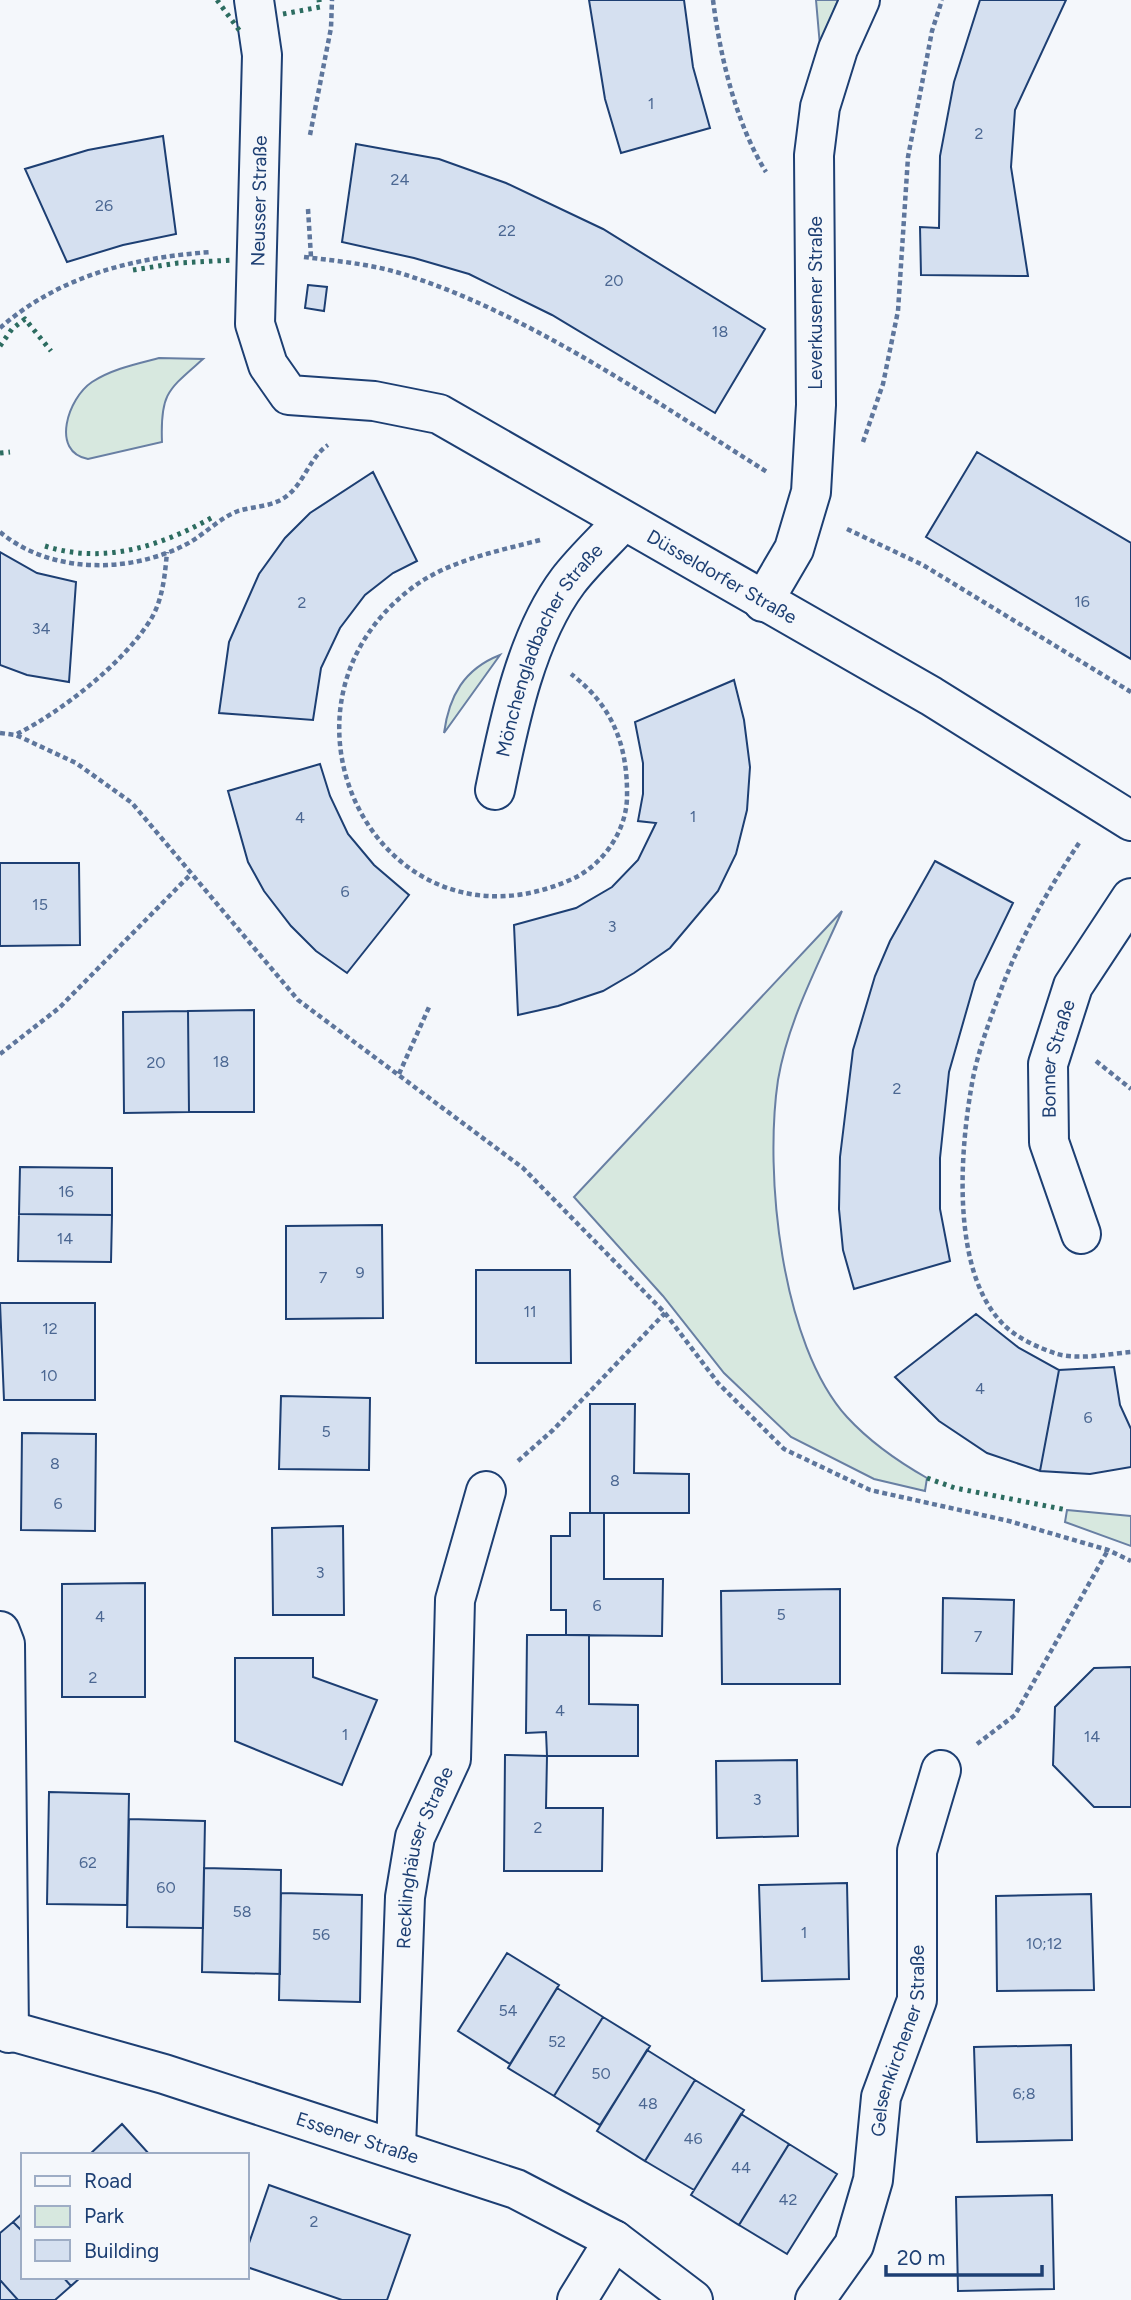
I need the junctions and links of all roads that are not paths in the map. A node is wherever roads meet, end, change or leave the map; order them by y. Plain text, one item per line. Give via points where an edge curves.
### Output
1 (254, 0) edge
2 (860, 0) edge
3 (289, 395) joint
4 (623, 521) junction
5 (763, 602) junction
6 (495, 790) dead end
7 (1131, 821) edge
8 (1131, 898) edge
9 (1081, 1234) dead end
10 (486, 1491) road end
11 (0, 1631) edge
12 (941, 1770) road end
13 (3, 2037) edge
14 (396, 2148) junction
15 (614, 2240) junction
16 (577, 2300) edge
17 (693, 2300) edge
18 (815, 2300) edge

1 - 3 street, Neusser Straße via 262,55 255,324 268,365
2 - 5 street, Leverkusener Straße via 820,107 814,155 816,405 811,492 794,549
3 - 4 street, Düsseldorfer Straße via 374,401 439,414
4 - 5 street, Düsseldorfer Straße
4 - 6 street, Mönchengladbacher Straße via 567,582 541,631 511,718
5 - 7 street, Düsseldorfer Straße via 931,696
8 - 9 street, Bonner Straße via 1073,986 1048,1064 1049,1142
10 - 14 street, Recklinghäuser Straße via 454,1600 451,1759 415,1837 405,1897
11 - 13 street via 5,1644
12 - 18 street, Gelsenkirchener Straße via 916,1850 916,2000 881,2097 873,2180 853,2245
13 - 14 street, Essener Straße via 164,2074
14 - 15 street, Essener Straße via 516,2189
15 - 16 street
15 - 17 street, Essener Straße

